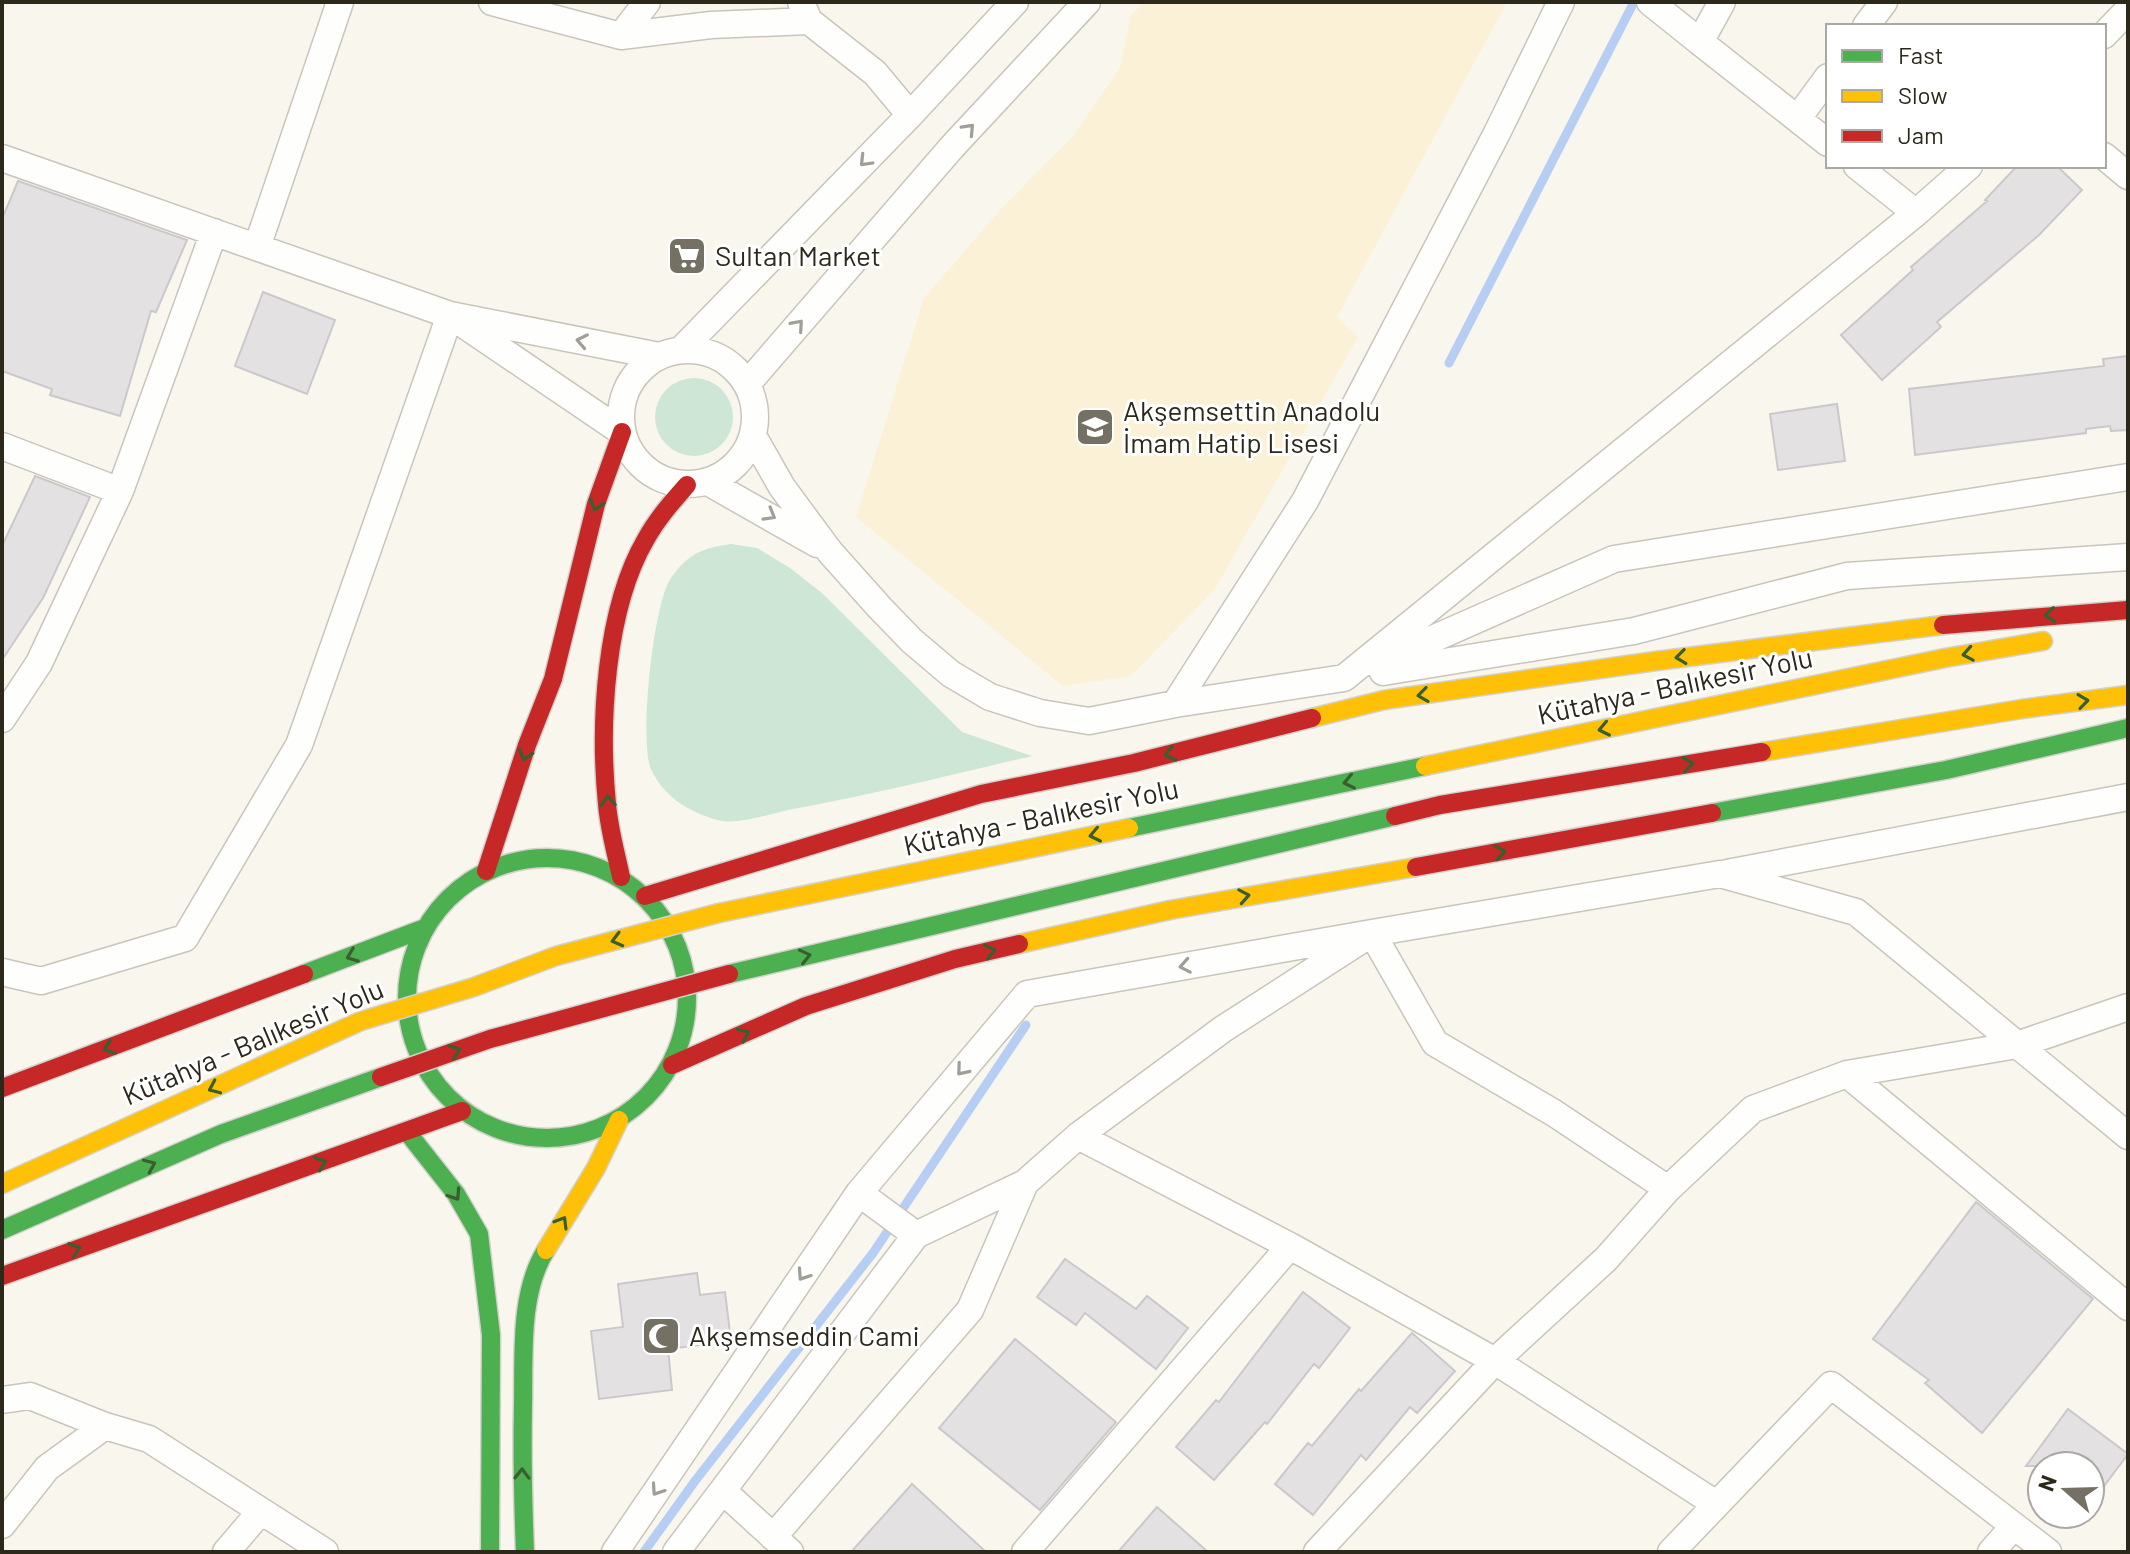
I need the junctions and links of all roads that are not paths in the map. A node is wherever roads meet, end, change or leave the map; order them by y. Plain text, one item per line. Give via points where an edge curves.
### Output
1 (340, 2) edge
2 (492, 2) edge
3 (647, 2) edge
4 (1015, 2) edge
5 (1087, 2) edge
6 (1561, 2) edge
7 (1650, 2) edge
8 (1722, 2) edge
9 (1884, 2) edge
10 (2128, 10) edge
11 (805, 11) edge
12 (1868, 24) edge
13 (2106, 33) edge
14 (621, 36) junction
15 (1700, 42) junction
16 (1826, 80) edge
17 (910, 115) junction
18 (1798, 118) junction
19 (1826, 141) edge
20 (2, 158) edge
21 (2106, 158) edge
22 (1860, 168) edge
23 (1967, 168) edge
24 (2128, 176) edge
25 (1916, 213) junction
26 (214, 232) junction
27 (257, 247) junction
28 (450, 315) junction
29 (670, 353) junction
30 (747, 384) junction
31 (622, 432) junction
32 (753, 436) junction
33 (2, 446) edge
34 (2128, 477) edge
35 (698, 483) junction
36 (120, 491) junction
37 (830, 552) junction
38 (2128, 557) edge
39 (2128, 610) edge
40 (2067, 637) dead end
41 (1344, 678) junction
42 (2128, 695) edge
43 (1175, 704) junction
44 (2, 719) edge
45 (2128, 728) edge
46 (2128, 797) edge
47 (486, 871) junction
48 (1720, 874) junction
49 (621, 877) junction
50 (645, 896) junction
51 (425, 928) junction
52 (1372, 933) junction
53 (2, 972) edge
54 (2128, 1007) edge
55 (2017, 1045) junction
56 (672, 1065) junction
57 (1847, 1074) junction
58 (2, 1088) edge
59 (462, 1111) junction
60 (619, 1120) junction
61 (408, 1133) junction
62 (1078, 1136) junction
63 (2128, 1136) edge
64 (1025, 1183) junction
65 (2, 1184) edge
66 (1668, 1189) junction
67 (859, 1193) junction
68 (2, 1230) edge
69 (916, 1235) junction
70 (1290, 1246) junction
71 (2, 1276) edge
72 (2128, 1307) edge
73 (1495, 1361) junction
74 (2, 1400) edge
75 (105, 1426) junction
76 (723, 1491) junction
77 (1716, 1504) junction
78 (261, 1511) junction
79 (2, 1525) edge
80 (2014, 1526) junction
81 (782, 1544) edge
82 (226, 1552) edge
83 (325, 1552) edge
84 (490, 1552) edge
85 (525, 1552) edge
86 (615, 1552) edge
87 (676, 1552) edge
88 (1025, 1552) edge
89 (1317, 1552) edge
90 (1671, 1552) edge
91 (1991, 1552) edge
92 (2048, 1552) edge

1 - 27 street
2 - 14 street
3 - 14 street
4 - 17 street
30 -> 5 street via 952,147
6 - 43 street via 1305,501
7 - 15 street
8 - 15 street
9 - 12 street
10 - 13 street
11 - 14 street
11 - 17 street via 875,73
15 - 18 street
16 - 18 street
17 -> 29 street
18 - 19 street
20 - 26 street
21 - 24 street
22 - 25 street
23 - 25 street
25 - 41 street
26 - 27 street
26 - 36 street
27 - 28 street
29 -> 28 street
28 - 31 street
28 - 53 street via 299,745 185,938 41,981
29 - 30 street via 700,350 719,357
29 - 31 street via 640,369 627,387
30 - 32 street via 755,410
31 - 35 street via 630,453 645,470 665,481
31 -> 47 highway via 596,504 553,679
32 - 35 street via 744,456 728,471
32 - 37 street via 782,487
33 - 36 street
34 - 41 street via 1614,559
35 -> 37 street via 768,514
49 -> 35 highway via 608,811 605,714 616,621 624,585 649,532 672,499
36 - 44 street via 39,663
37 - 43 street via 912,641 951,674 990,697 1089,721
38 - 41 street via 1847,576 1634,631
39 -> 50 highway via 1917,627 1384,700 1134,763 981,794
40 -> 65 highway, Kütahya - Balıkesir Yolu, bridge via 719,913 556,956 361,1021
41 - 43 street
68 -> 42 highway, bridge via 221,1134 381,1077 490,1039 729,974 1440,805
56 -> 45 highway via 806,1006 955,959 1170,910 1946,770
46 - 48 street
47 - 49 highway via 519,860 554,857 589,863
47 - 51 highway via 451,895
48 - 52 street
48 - 55 street via 1856,912
49 - 50 highway
50 - 56 highway via 668,924 682,958 688,994 685,1031
51 -> 58 highway
51 - 59 highway via 410,966 406,1007 414,1047 434,1083
52 - 62 street via 1223,1029
52 - 66 street via 1435,1043
52 -> 67 street via 1027,994
54 - 55 street
55 - 57 street
55 - 63 street
56 - 60 highway via 649,1096
57 - 66 street via 1753,1109
57 - 72 street
59 - 60 highway via 499,1132 539,1140 580,1136
59 - 61 highway
85 -> 60 highway via 524,1334 535,1267
71 -> 61 highway
61 -> 84 highway via 456,1194 479,1234 491,1335
62 - 64 street
62 - 70 street
64 - 69 street
64 - 81 street via 970,1310
66 - 73 street via 1606,1259
67 - 69 street
67 -> 86 street
69 - 76 street
70 - 73 street
70 - 88 street
73 - 77 street
73 - 89 street
74 - 75 street via 30,1396
75 - 78 street via 149,1439
75 - 79 street via 47,1468
76 - 81 street
76 - 87 street
77 - 80 street via 1831,1385
77 - 90 street
78 - 82 street
78 - 83 street
80 - 91 street
80 - 92 street

